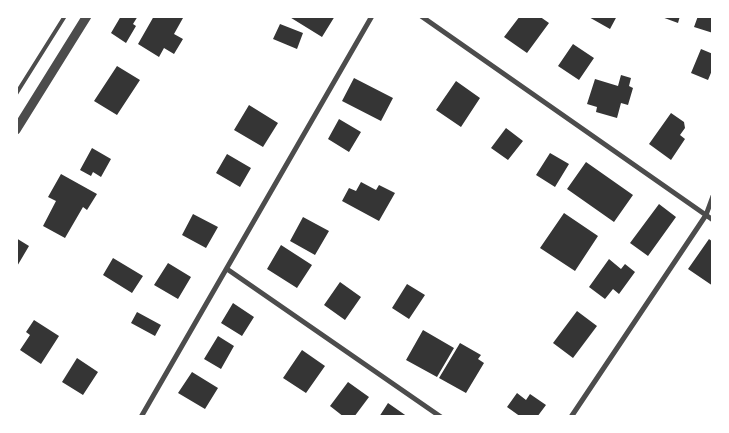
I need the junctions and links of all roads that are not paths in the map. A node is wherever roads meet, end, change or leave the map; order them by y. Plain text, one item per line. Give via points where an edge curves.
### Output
1 (65, 16) edge
2 (87, 16) edge
3 (372, 16) edge
4 (421, 16) edge
5 (16, 94) edge
6 (16, 130) edge
7 (713, 196) edge
8 (706, 215) junction
9 (713, 220) edge
10 (227, 269) junction
11 (141, 417) edge
12 (441, 417) edge
13 (571, 417) edge

1 - 5 lane
2 - 6 street
3 - 10 street
4 - 8 street
7 - 8 street
8 - 9 street
8 - 13 street
10 - 11 street
10 - 12 street

